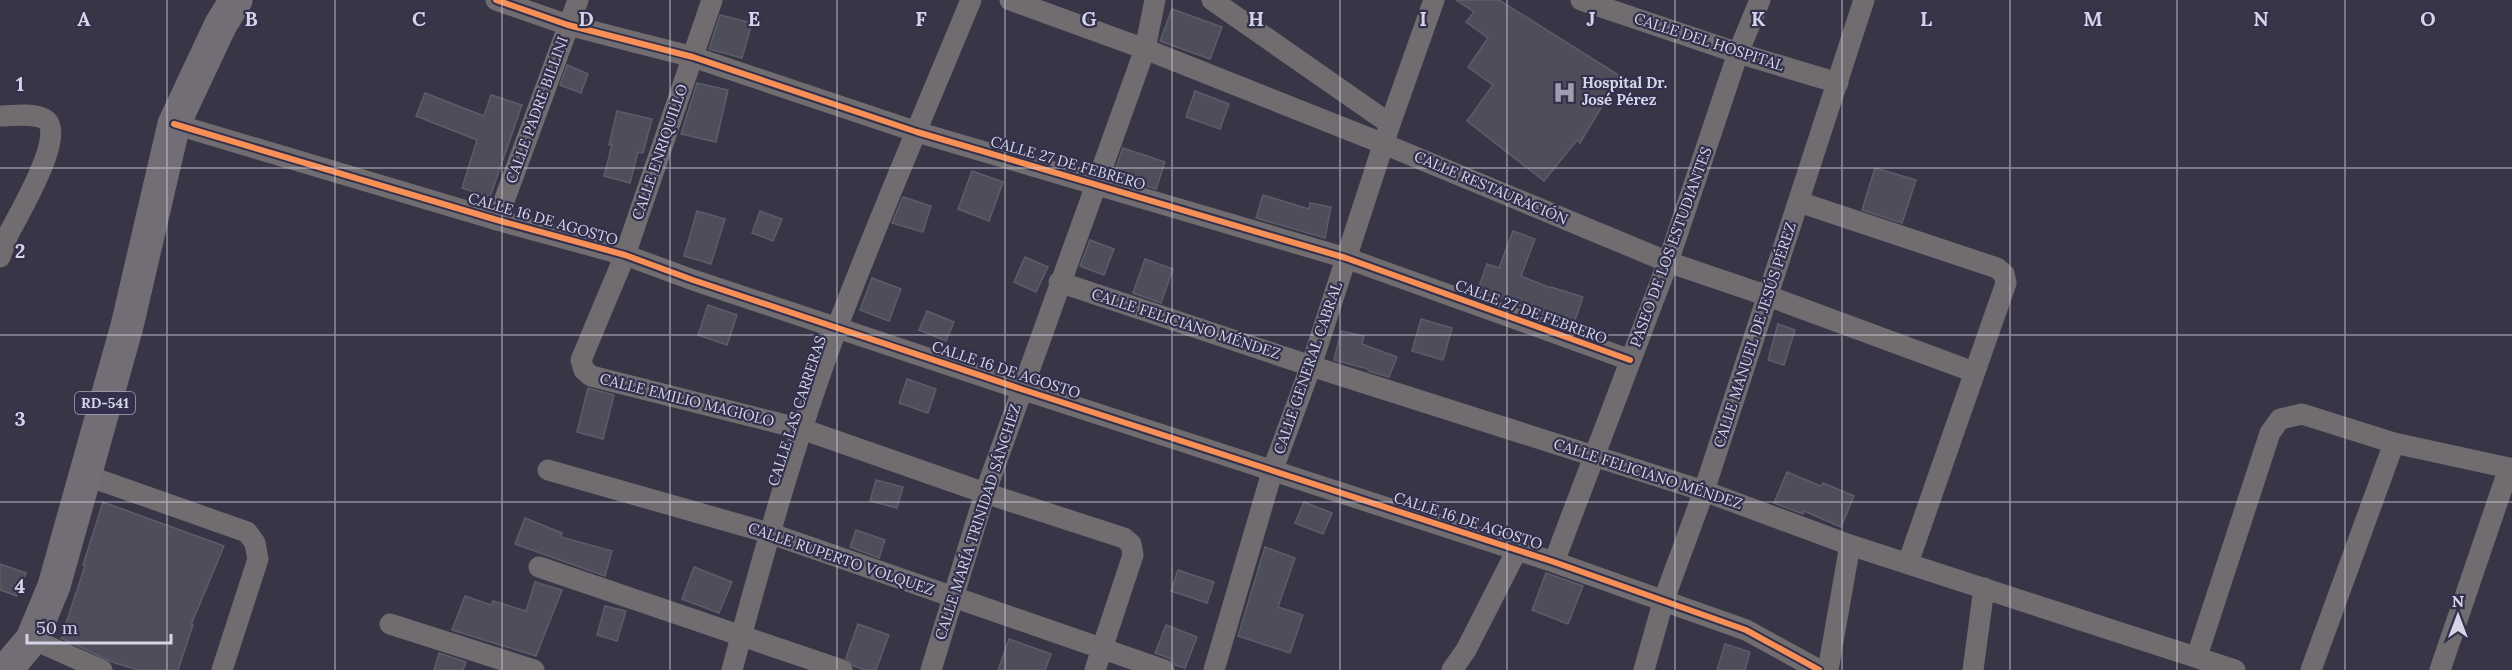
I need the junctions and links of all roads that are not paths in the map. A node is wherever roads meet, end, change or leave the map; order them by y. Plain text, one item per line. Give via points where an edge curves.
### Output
1 (236, 0) edge
2 (496, 0) edge
3 (578, 0) edge
4 (712, 0) edge
5 (971, 0) edge
6 (1010, 0) edge
7 (1155, 0) edge
8 (1212, 0) edge
9 (1434, 0) edge
10 (1581, 0) edge
11 (1760, 0) edge
12 (1864, 0) edge
13 (568, 25) junction
14 (1145, 49) junction
15 (1738, 52) junction
16 (693, 57) junction
17 (1838, 83) junction
18 (0, 116) edge
19 (174, 124) junction
20 (917, 132) junction
21 (1387, 134) junction
22 (1095, 183) junction
23 (1799, 202) junction
24 (497, 220) junction
25 (625, 255) junction
26 (0, 258) edge
27 (1346, 258) junction
28 (1668, 262) junction
29 (1059, 282) junction
30 (1768, 296) junction
31 (837, 327) junction
32 (1630, 360) junction
33 (1311, 366) junction
34 (584, 370) joint
35 (1974, 372) junction
36 (1021, 389) junction
37 (802, 429) junction
38 (2394, 443) junction
39 (1594, 457) junction
40 (2510, 468) edge
41 (1273, 469) junction
42 (548, 470) dead end
43 (85, 475) junction
44 (1704, 491) junction
45 (985, 493) junction
46 (769, 533) junction
47 (1850, 545) junction
48 (1517, 550) junction
49 (1554, 562) junction
50 (1908, 563) junction
51 (538, 567) dead end
52 (1984, 588) junction
53 (954, 597) junction
54 (1663, 602) junction
55 (390, 624) dead end
56 (742, 635) junction
57 (32, 639) junction
58 (1103, 649) junction
59 (2197, 656) junction
60 (6, 670) edge
61 (102, 670) edge
62 (222, 670) edge
63 (534, 670) edge
64 (732, 670) edge
65 (842, 670) edge
66 (931, 670) edge
67 (1095, 670) edge
68 (1164, 670) edge
69 (1214, 670) edge
70 (1452, 670) edge
71 (1644, 670) edge
72 (1819, 670) edge
73 (1828, 670) edge
74 (1973, 670) edge
75 (2235, 670) edge
76 (2311, 670) edge
77 (2440, 670) edge

1 - 19 main road, RD-541
2 - 13 street, CALLE 27 DE FEBRERO
3 - 13 street, CALLE PADRE BILLINI
4 - 16 street, CALLE ENRIQUILLO
5 - 20 street, CALLE LAS CARRERAS
6 - 14 street, CALLE RESTAURACIÓN
7 - 14 street, CALLE MARÍA TRINIDAD SÁNCHEZ
8 - 21 street
9 - 21 street, CALLE GENERAL CABRAL
10 - 15 street, CALLE DEL HOSPITAL
11 - 15 street, PASEO DE LOS ESTUDIANTES
12 - 17 street, CALLE MANUEL DE JESÚS PÉREZ
13 - 16 street, CALLE 27 DE FEBRERO
13 - 24 street, CALLE PADRE BILLINI
14 - 21 street, CALLE RESTAURACIÓN
14 - 22 street, CALLE MARÍA TRINIDAD SÁNCHEZ
15 - 17 street, CALLE DEL HOSPITAL
15 - 28 street, PASEO DE LOS ESTUDIANTES
16 - 20 street, CALLE 27 DE FEBRERO
16 - 25 street, CALLE ENRIQUILLO
17 - 23 street, CALLE MANUEL DE JESÚS PÉREZ
18 - 26 street via 46,119 51,127 51,140
19 - 24 street, CALLE 16 DE AGOSTO
19 - 43 main road, RD-541 via 127,326
20 - 22 street, CALLE 27 DE FEBRERO
20 - 31 street, CALLE LAS CARRERAS
21 - 27 street, CALLE GENERAL CABRAL
21 - 28 street, CALLE RESTAURACIÓN
22 - 27 street, CALLE 27 DE FEBRERO
22 - 29 street, CALLE MARÍA TRINIDAD SÁNCHEZ
23 - 30 street, CALLE MANUEL DE JESÚS PÉREZ
23 - 35 street via 1997,268 2004,274 2006,283
24 - 25 street, CALLE 16 DE AGOSTO
25 - 31 street, CALLE 16 DE AGOSTO
25 - 34 street, CALLE ENRIQUILLO via 581,360
27 - 32 street, CALLE 27 DE FEBRERO
27 - 33 street, CALLE GENERAL CABRAL
28 - 30 street, CALLE RESTAURACIÓN
28 - 32 street, PASEO DE LOS ESTUDIANTES
29 - 33 street, CALLE FELICIANO MÉNDEZ
29 - 36 street, CALLE MARÍA TRINIDAD SÁNCHEZ
30 - 35 street, CALLE RESTAURACIÓN
30 - 44 street, CALLE MANUEL DE JESÚS PÉREZ
31 - 36 street, CALLE 16 DE AGOSTO
31 - 37 street, CALLE LAS CARRERAS
32 - 39 street, PASEO DE LOS ESTUDIANTES
33 - 39 street, CALLE FELICIANO MÉNDEZ
33 - 41 street, CALLE GENERAL CABRAL
34 - 37 street, CALLE EMILIO MAGIOLO via 591,376
35 - 50 street
36 - 41 street, CALLE 16 DE AGOSTO
36 - 45 street, CALLE MARÍA TRINIDAD SÁNCHEZ
37 - 45 street, CALLE EMILIO MAGIOLO
37 - 46 street, CALLE LAS CARRERAS
38 - 40 street
38 - 59 street via 2302,414 2280,419 2270,434
38 - 76 street
39 - 44 street, CALLE FELICIANO MÉNDEZ
39 - 49 street, PASEO DE LOS ESTUDIANTES
40 - 77 street
41 - 48 street, CALLE 16 DE AGOSTO
41 - 69 street, CALLE GENERAL CABRAL
42 - 46 street, CALLE RUPERTO VOLQUEZ
43 - 57 main road, RD-541 via 54,586
43 - 62 street via 247,532 255,543 258,559
44 - 47 street, CALLE FELICIANO MÉNDEZ
44 - 54 street, CALLE MANUEL DE JESÚS PÉREZ
45 - 53 street, CALLE MARÍA TRINIDAD SÁNCHEZ
45 - 58 street, CALLE EMILIO MAGIOLO via 1124,538 1131,544 1133,555
46 - 53 street, CALLE RUPERTO VOLQUEZ
46 - 56 street, CALLE LAS CARRERAS
47 - 50 street, CALLE FELICIANO MÉNDEZ
47 - 73 street
48 - 49 street, CALLE 16 DE AGOSTO
48 - 70 street
49 - 54 street, CALLE 16 DE AGOSTO
50 - 52 street, CALLE FELICIANO MÉNDEZ
51 - 56 street
52 - 59 street, CALLE FELICIANO MÉNDEZ
52 - 74 street
53 - 58 street, CALLE RUPERTO VOLQUEZ
53 - 66 street, CALLE MARÍA TRINIDAD SÁNCHEZ
54 - 71 street, CALLE MANUEL DE JESÚS PÉREZ
54 - 72 street, CALLE 16 DE AGOSTO via 1746,630
55 - 63 street
56 - 64 street, CALLE LAS CARRERAS
56 - 65 street
57 - 60 main road, RD-541
57 - 61 street
58 - 67 street
58 - 68 street, CALLE RUPERTO VOLQUEZ
59 - 75 street, CALLE FELICIANO MÉNDEZ

